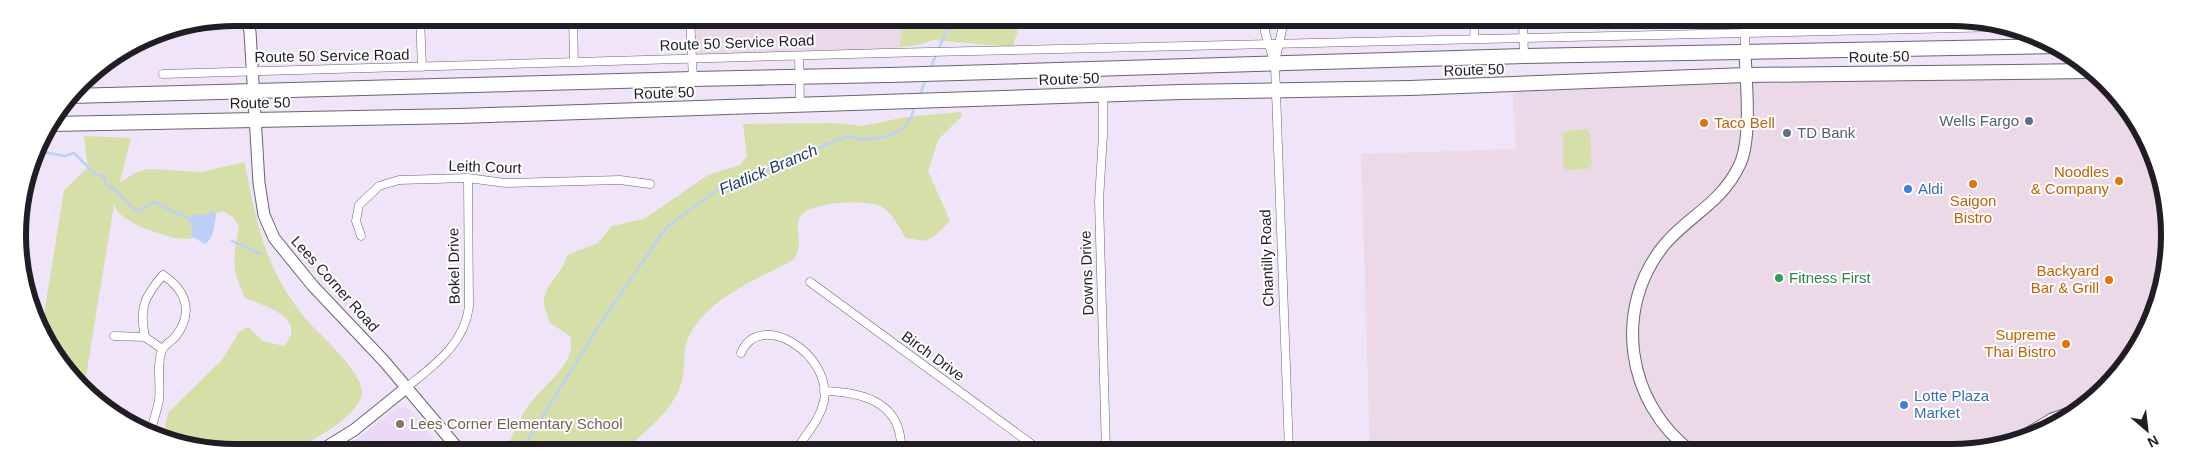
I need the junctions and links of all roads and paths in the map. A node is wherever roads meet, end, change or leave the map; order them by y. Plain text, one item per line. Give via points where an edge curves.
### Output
1 (249, 26) edge
2 (420, 26) edge
3 (573, 26) edge
4 (690, 26) edge
5 (1265, 26) edge
6 (1282, 26) edge
7 (1475, 26) edge
8 (1524, 26) edge
9 (1746, 26) edge
10 (1964, 27) edge
11 (1746, 32) junction
12 (1524, 38) junction
13 (1474, 39) junction
14 (1269, 45) junction
15 (1279, 45) junction
16 (2041, 46) edge
17 (1745, 51) junction
18 (799, 56) junction
19 (1524, 56) junction
20 (692, 59) junction
21 (574, 62) junction
22 (1275, 64) junction
23 (422, 67) junction
24 (2082, 71) edge
25 (252, 72) junction
26 (163, 74) dead end
27 (1746, 75) junction
28 (799, 77) junction
29 (693, 78) junction
30 (1274, 90) junction
31 (254, 91) junction
32 (1103, 94) junction
33 (79, 96) edge
34 (800, 104) junction
35 (254, 120) junction
36 (58, 124) edge
37 (468, 178) junction
38 (650, 184) dead end
39 (361, 236) dead end
40 (810, 282) dead end
41 (114, 336) dead end
42 (145, 337) junction
43 (162, 349) junction
44 (741, 353) dead end
45 (406, 388) junction
46 (824, 391) junction
47 (152, 426) edge
48 (331, 444) edge
49 (454, 444) edge
50 (801, 444) edge
51 (901, 444) edge
52 (1031, 444) edge
53 (1106, 444) edge
54 (1289, 444) edge
55 (1683, 444) edge

1 - 25 street, Lees Corner Road
2 - 23 street
3 - 21 street
4 - 20 street
5 - 14 street, Chantilly Road
6 - 15 street, Chantilly Road
7 - 13 street
8 - 12 street
9 - 11 street
10 - 11 street, Route 50 Service Road
11 - 12 street, Route 50 Service Road
11 - 17 street
12 - 13 street, Route 50 Service Road
12 - 19 street
13 - 15 street, Route 50 Service Road
14 - 15 street, Route 50 Service Road
14 - 18 street, Route 50 Service Road
14 - 22 street, Chantilly Road
15 - 22 street, Chantilly Road
16 - 17 highway, Route 50
17 - 19 highway, Route 50
17 - 27 street
18 - 20 street, Route 50 Service Road
18 - 28 street
19 - 22 highway, Route 50
20 - 21 street, Route 50 Service Road
20 - 29 street
21 - 23 street, Route 50 Service Road
22 - 28 highway, Route 50
22 - 30 street, Chantilly Road
23 - 25 street, Route 50 Service Road
24 - 27 highway, Route 50
25 - 26 street, Route 50 Service Road
25 - 31 street, Lees Corner Road
27 - 30 highway, Route 50 via 1419,88
27 - 55 street via 1746,130 1741,162 1718,197 1680,229 1658,253 1642,282 1635,304 1633,350 1640,384 1656,416
28 - 29 highway, Route 50
28 - 34 street
29 - 31 highway, Route 50
30 - 32 highway, Route 50
30 - 54 street, Chantilly Road
31 - 33 highway, Route 50
31 - 35 street, Lees Corner Road
32 - 34 highway, Route 50
32 - 53 street, Downs Drive via 1098,201
34 - 35 highway, Route 50
35 - 36 highway, Route 50
35 - 45 street, Lees Corner Road via 263,207 274,238
37 - 38 street, Leith Court via 505,183 620,180
37 - 39 street, Leith Court via 399,180 379,186 359,205 356,221
37 - 45 street, Bokel Drive via 469,307 465,326 446,355
40 - 52 street, Birch Drive
41 - 42 street
42 - 43 street
42 - 43 street via 141,318 144,301 163,275 177,284 185,302 185,317 176,336
43 - 47 street via 159,399
44 - 46 street via 746,344 758,337 776,336 793,342 816,363
45 - 48 street
45 - 49 street, Lees Corner Road
46 - 50 street via 819,417
46 - 51 street via 856,393 876,402 894,420

